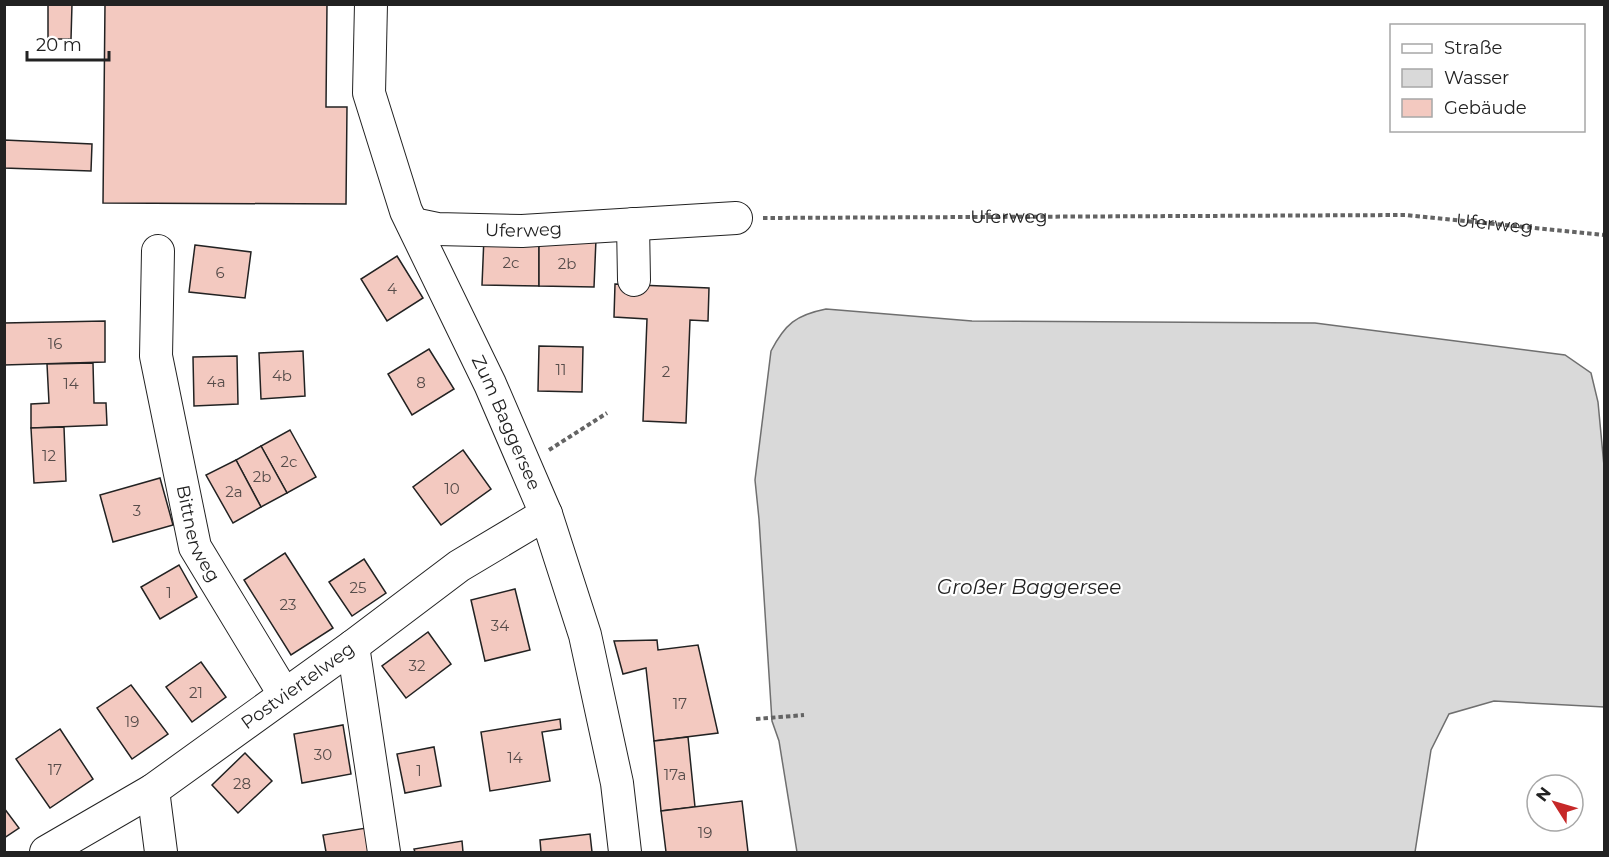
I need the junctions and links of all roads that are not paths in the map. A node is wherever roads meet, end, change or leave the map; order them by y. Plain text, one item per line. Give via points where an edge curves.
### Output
1 (371, 4) edge
2 (736, 218) road end
3 (413, 224) junction
4 (633, 224) junction
5 (158, 251) dead end
6 (633, 280) dead end
7 (546, 514) junction
8 (352, 646) junction
9 (284, 694) junction
10 (153, 790) junction
11 (46, 852) edge
12 (161, 852) edge
13 (384, 852) edge
14 (625, 852) edge

1 - 3 street, Zum Baggersee via 369,93
2 - 4 street, Uferweg
3 - 4 street, Uferweg via 437,229 522,231
3 - 7 street, Zum Baggersee via 490,384
4 - 6 street
5 - 9 street, Bittnerweg via 156,356 195,547
7 - 8 street, Postviertelweg via 459,566
7 - 14 street, Zum Baggersee via 585,635 616,783
8 - 9 street, Postviertelweg
8 - 13 street
9 - 10 street, Postviertelweg
10 - 11 street, Postviertelweg
10 - 12 street

